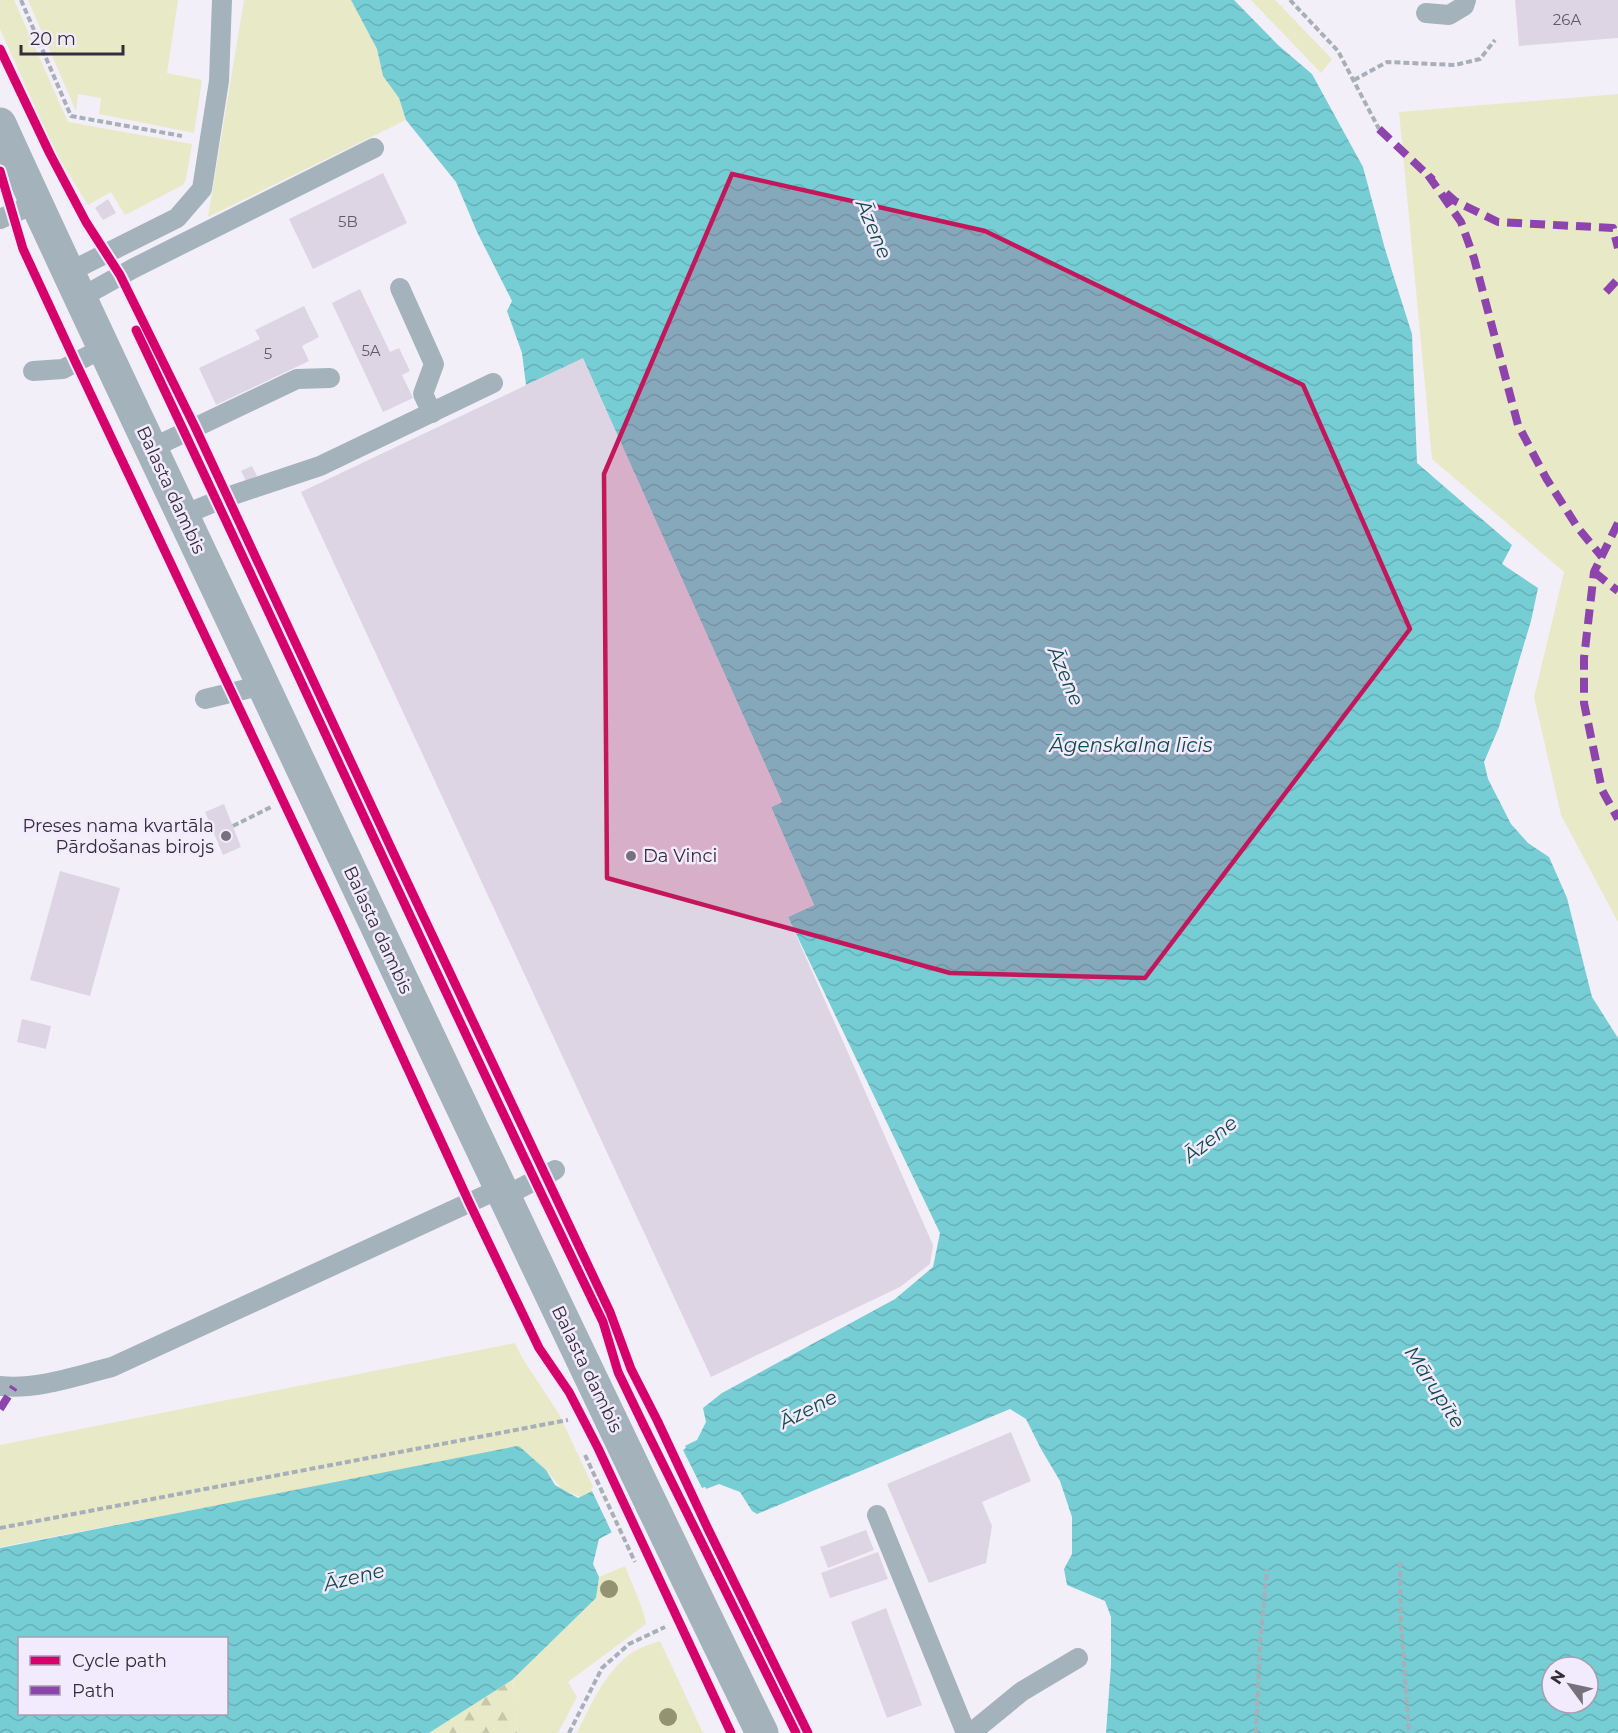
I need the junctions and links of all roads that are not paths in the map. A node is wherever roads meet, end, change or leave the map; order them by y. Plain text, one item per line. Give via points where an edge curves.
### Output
1 (222, 0) edge
2 (1466, 0) edge
3 (1426, 13) dead end
4 (0, 124) edge
5 (374, 148) dead end
6 (36, 203) junction
7 (0, 219) edge
8 (74, 286) junction
9 (400, 288) dead end
10 (103, 348) junction
11 (33, 371) dead end
12 (330, 378) dead end
13 (493, 383) dead end
14 (432, 412) junction
15 (152, 448) junction
16 (183, 515) junction
17 (263, 685) junction
18 (205, 699) dead end
19 (550, 1172) road end
20 (501, 1193) junction
21 (0, 1386) edge
22 (877, 1515) dead end
23 (1078, 1658) dead end
24 (762, 1733) edge
25 (966, 1733) edge
26 (971, 1733) edge

1 - 8 lane via 219,81 202,189 177,218 102,255
2 - 3 lane via 1464,6 1449,15
4 - 6 street, Balasta dambis
5 - 8 lane via 120,275
6 - 7 lane
6 - 8 street, Balasta dambis
8 - 10 street, Balasta dambis
9 - 14 lane via 434,364 423,394
10 - 11 lane via 63,369
10 - 15 street, Balasta dambis
12 - 15 lane via 297,379
13 - 14 lane
14 - 16 lane via 320,466
15 - 16 street, Balasta dambis
16 - 17 street, Balasta dambis
17 - 18 lane
17 - 20 street, Balasta dambis
19 - 20 lane
20 - 21 lane via 112,1367 56,1381
20 - 24 street, Balasta dambis
22 - 25 lane
23 - 26 lane via 1021,1692

